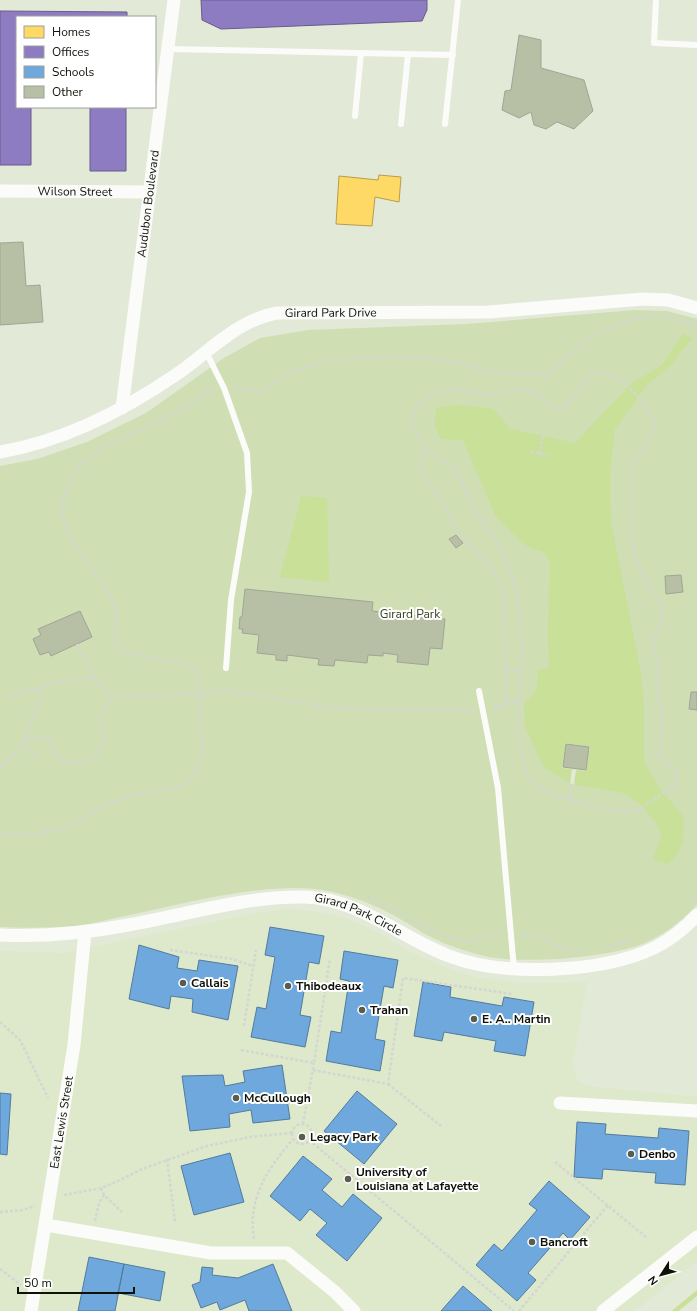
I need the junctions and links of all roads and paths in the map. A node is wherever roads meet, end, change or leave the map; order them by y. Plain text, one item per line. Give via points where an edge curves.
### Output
1 (174, 0) edge
2 (458, 0) edge
3 (656, 0) edge
4 (697, 45) edge
5 (168, 49) junction
6 (361, 53) junction
7 (408, 54) junction
8 (453, 55) junction
9 (355, 116) dead end
10 (400, 124) dead end
11 (445, 124) dead end
12 (0, 191) edge
13 (150, 192) junction
14 (697, 308) edge
15 (697, 326) edge
16 (206, 352) junction
17 (224, 388) junction
18 (122, 408) junction
19 (543, 435) dead end
20 (425, 448) junction
21 (0, 452) edge
22 (531, 452) dead end
23 (540, 454) junction
24 (548, 456) dead end
25 (77, 644) dead end
26 (226, 668) dead end
27 (506, 670) junction
28 (521, 671) junction
29 (95, 680) junction
30 (43, 687) junction
31 (479, 691) dead end
32 (199, 694) junction
33 (7, 695) dead end
34 (112, 697) junction
35 (519, 701) junction
36 (506, 704) junction
37 (484, 710) junction
38 (25, 739) junction
39 (23, 745) junction
40 (36, 757) dead end
41 (0, 770) edge
42 (572, 784) dead end
43 (570, 798) junction
44 (0, 834) edge
45 (697, 914) edge
46 (85, 932) junction
47 (0, 935) edge
48 (170, 950) dead end
49 (256, 950) dead end
50 (330, 958) dead end
51 (253, 966) junction
52 (514, 969) junction
53 (512, 994) dead end
54 (0, 1022) edge
55 (244, 1026) dead end
56 (241, 1050) dead end
57 (314, 1063) junction
58 (313, 1070) junction
59 (388, 1084) junction
60 (48, 1098) dead end
61 (560, 1103) dead end
62 (697, 1111) edge
63 (303, 1124) junction
64 (441, 1126) dead end
65 (291, 1132) junction
66 (293, 1139) junction
67 (310, 1140) junction
68 (167, 1159) junction
69 (555, 1162) dead end
70 (101, 1188) junction
71 (104, 1195) junction
72 (50, 1198) junction
73 (608, 1206) junction
74 (0, 1212) edge
75 (122, 1212) dead end
76 (174, 1222) dead end
77 (46, 1225) junction
78 (92, 1233) junction
79 (697, 1236) edge
80 (647, 1238) dead end
81 (256, 1253) junction
82 (0, 1269) edge
83 (21, 1285) dead end
84 (31, 1311) edge
85 (354, 1311) edge
86 (514, 1311) edge
87 (519, 1311) edge
88 (603, 1311) edge

1 - 5 street, Audubon Boulevard
2 - 8 lane
3 - 4 lane via 654,43
5 - 6 lane
5 - 13 street, Audubon Boulevard
6 - 7 lane
6 - 9 lane
7 - 8 lane
7 - 10 lane
8 - 11 lane
12 - 13 street, Wilson Street
13 - 18 street, Audubon Boulevard
14 - 16 street, Girard Park Drive via 668,300 643,299 489,312 277,313 251,320
15 - 17 path via 656,314 619,323 606,328 582,344 547,374 487,372 463,363 400,356 328,360 286,374 261,392 234,387
16 - 17 lane
16 - 18 street, Girard Park Drive via 177,374
17 - 26 lane via 247,453 249,492 231,600
17 - 32 path via 214,390 151,426 109,443 82,462 70,482 63,507 63,517 71,538 106,590 116,612 115,640 118,648 125,653 186,664 200,677
18 - 21 street, Girard Park Drive via 68,434 24,448
19 - 23 path
20 - 27 path via 420,469 442,501 453,524 471,548 489,565 503,589
20 - 28 path via 457,470 474,507 499,544 518,594
20 - 43 path via 413,427 412,417 425,399 437,393 462,390 492,395 520,390 534,391 557,409 564,408 591,375 599,371 617,377 626,384 641,400 654,422 653,431 632,469 630,480 634,502 631,517 634,553 643,575 662,606 663,619 652,644 659,670 657,684 663,724 659,755 679,774 675,785 642,809 626,812
22 - 23 path
23 - 24 path
25 - 29 path
27 - 28 path
27 - 36 path
28 - 35 path
29 - 30 path via 65,679
29 - 34 path
30 - 33 path
30 - 38 path
31 - 37 lane
32 - 34 path
32 - 37 path via 233,690 333,708 470,712
32 - 44 path via 202,761 189,782 178,787 133,795 105,804 79,822 64,828 34,834
34 - 38 path via 99,718 104,732 102,748 91,760 69,764 54,753 49,736
35 - 36 path
35 - 43 path via 518,738 528,780 548,792
36 - 37 path
37 - 52 lane via 498,788
38 - 39 path
39 - 40 path
39 - 41 path
42 - 43 path
45 - 52 street, Girard Park Circle via 667,941 638,955 575,967
46 - 47 street, Girard Park Circle
46 - 52 street, Girard Park Circle via 274,897 307,897 369,915 468,963
46 - 72 street, East Lewis Street via 74,1045
48 - 51 path via 232,959
49 - 51 path
50 - 57 path
51 - 55 path
53 - 59 path via 404,978
54 - 60 path via 20,1040
56 - 57 path
57 - 58 path
58 - 59 path
58 - 63 path
59 - 64 path
61 - 62 street
63 - 65 path via 294,1127
63 - 67 path via 311,1129
65 - 66 path
65 - 68 path via 250,1136
66 - 67 path via 302,1144
66 - 81 path via 261,1182 256,1195 252,1228
67 - 86 path
68 - 70 path
68 - 76 path
69 - 73 path
70 - 71 path
70 - 72 path
71 - 75 path
71 - 78 path via 99,1203
72 - 74 path via 28,1209
72 - 77 street, East Lewis Street
73 - 80 path
73 - 87 path
77 - 78 street
77 - 84 street, East Lewis Street
78 - 81 street via 211,1253
79 - 88 street
81 - 85 street via 287,1253
82 - 83 path

